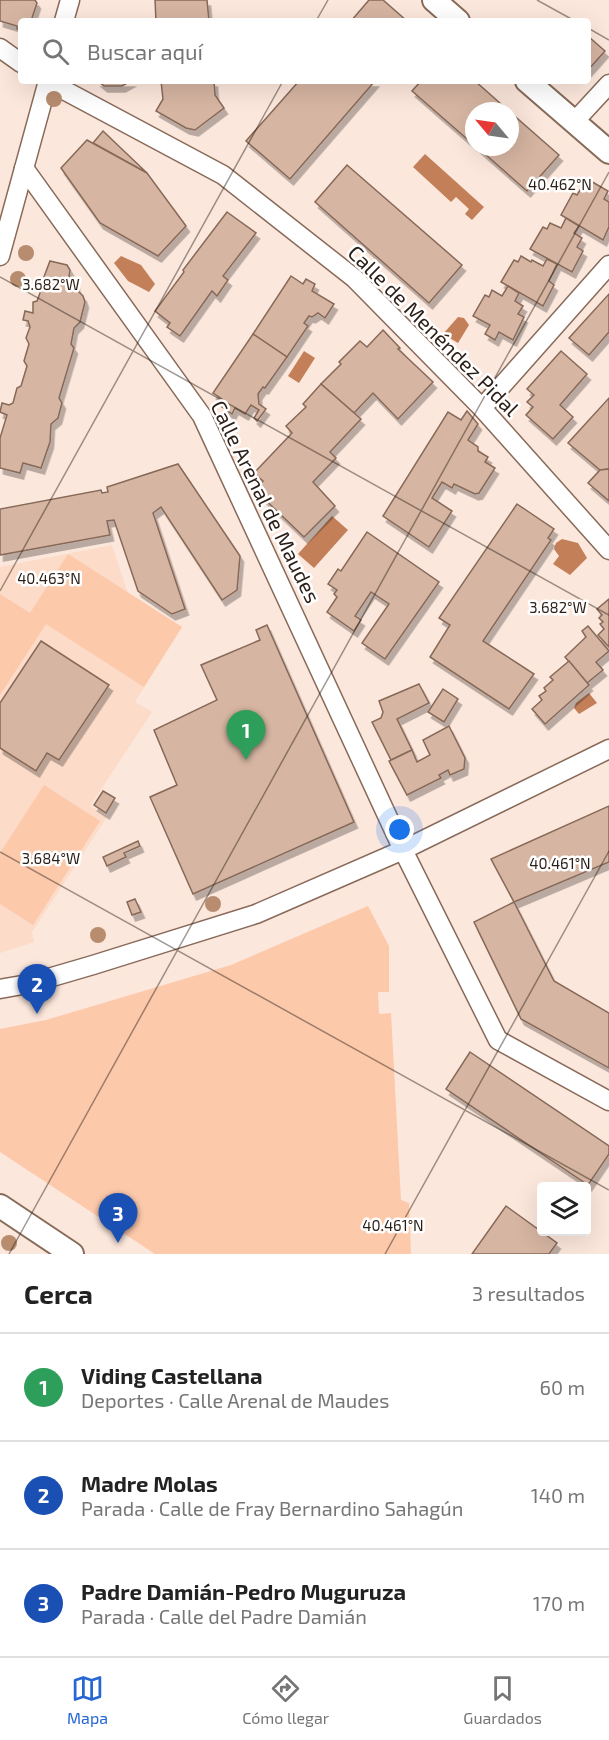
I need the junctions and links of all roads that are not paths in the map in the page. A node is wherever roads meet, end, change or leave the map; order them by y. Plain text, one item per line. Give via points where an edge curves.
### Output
1 (70, 0) edge
2 (435, 0) edge
3 (65, 18) edge
4 (456, 18) edge
5 (0, 48) edge
6 (18, 61) edge
7 (46, 84) edge
8 (53, 84) edge
9 (530, 84) edge
10 (609, 84) edge
11 (574, 122) junction
12 (609, 152) edge
13 (24, 168) junction
14 (0, 256) edge
15 (609, 265) edge
16 (482, 408) junction
17 (609, 550) edge
18 (609, 749) edge
19 (403, 850) junction
20 (0, 989) edge
21 (609, 1101) edge
22 (0, 1206) edge
23 (72, 1254) edge

1 - 3 street
2 - 4 street
5 - 6 street
7 - 13 street
8 - 16 street, Calle de Menéndez Pidal via 223,174 354,278
9 - 11 street
10 - 11 street
11 - 12 street
13 - 14 street
13 - 19 street, Calle Arenal de Maudes via 202,416
15 - 16 street
16 - 17 street, Calle de Menéndez Pidal
18 - 19 street
19 - 20 street via 256,914 71,972
19 - 21 street, Calle Arenal de Maudes via 498,1041
22 - 23 street

